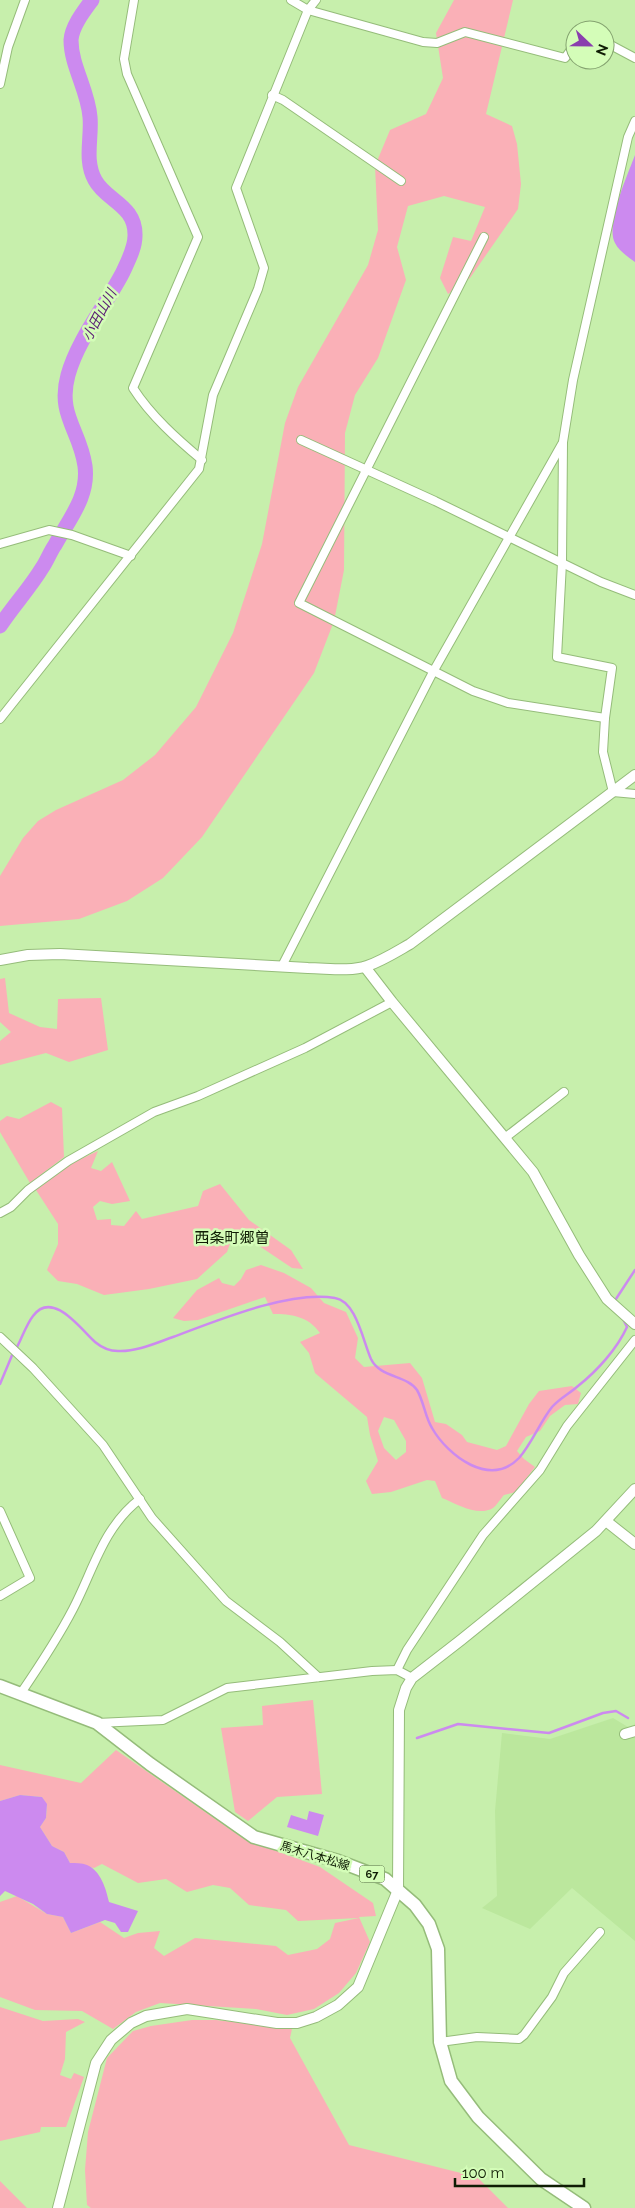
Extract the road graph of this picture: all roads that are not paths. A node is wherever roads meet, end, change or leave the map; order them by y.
1 (26, 0) edge
2 (134, 0) edge
3 (291, 0) edge
4 (316, 0) edge
5 (308, 10) junction
6 (615, 47) edge
7 (565, 58) edge
8 (635, 58) edge
9 (2, 66) edge
10 (0, 84) edge
11 (272, 95) junction
12 (635, 121) edge
13 (401, 181) dead end
14 (484, 237) dead end
15 (301, 440) dead end
16 (563, 442) junction
17 (202, 460) junction
18 (367, 469) junction
19 (508, 537) junction
20 (0, 544) edge
21 (131, 556) junction
22 (562, 563) junction
23 (635, 595) edge
24 (433, 672) junction
25 (605, 718) junction
26 (0, 719) edge
27 (635, 775) edge
28 (612, 792) junction
29 (635, 794) edge
30 (0, 960) edge
31 (282, 966) junction
32 (365, 967) junction
33 (392, 1002) junction
34 (564, 1092) dead end
35 (506, 1137) junction
36 (0, 1213) edge
37 (635, 1324) edge
38 (0, 1337) edge
39 (635, 1340) edge
40 (635, 1490) edge
41 (140, 1500) junction
42 (0, 1511) edge
43 (606, 1520) junction
44 (635, 1544) edge
45 (0, 1596) edge
46 (397, 1670) junction
47 (318, 1677) junction
48 (412, 1678) junction
49 (0, 1686) edge
50 (21, 1693) junction
51 (97, 1723) junction
52 (398, 1890) junction
53 (600, 1932) dead end
54 (440, 2042) junction
55 (58, 2208) edge
56 (584, 2208) edge

1 - 9 street
2 - 17 street
3 - 5 street
4 - 5 street
5 - 7 street
5 - 11 street
6 - 8 street
9 - 10 street
11 - 13 street
11 - 17 street
12 - 16 street
14 - 18 street
15 - 18 street
16 - 19 street
16 - 22 street
17 - 21 street
18 - 19 street
18 - 24 street
19 - 22 street
19 - 24 street
20 - 21 street
21 - 26 street
22 - 23 street
22 - 25 street
24 - 25 street
24 - 31 street
25 - 28 street
27 - 28 street
28 - 29 street
28 - 32 street
30 - 31 street
31 - 32 street
32 - 33 street
33 - 35 street
33 - 36 street
34 - 35 street
35 - 37 street
38 - 41 street
39 - 46 street
40 - 43 street
41 - 47 street
41 - 50 street
42 - 45 street
43 - 44 street
43 - 48 street
46 - 47 street
46 - 48 street
47 - 51 street
48 - 52 street
49 - 50 main road, 馬木八本松線 / 67
50 - 51 main road, 馬木八本松線 / 67
51 - 52 main road, 馬木八本松線 / 67
52 - 54 main road, 馬木八本松線 / 67
52 - 55 street
53 - 54 street
54 - 56 main road, 馬木八本松線 / 67

